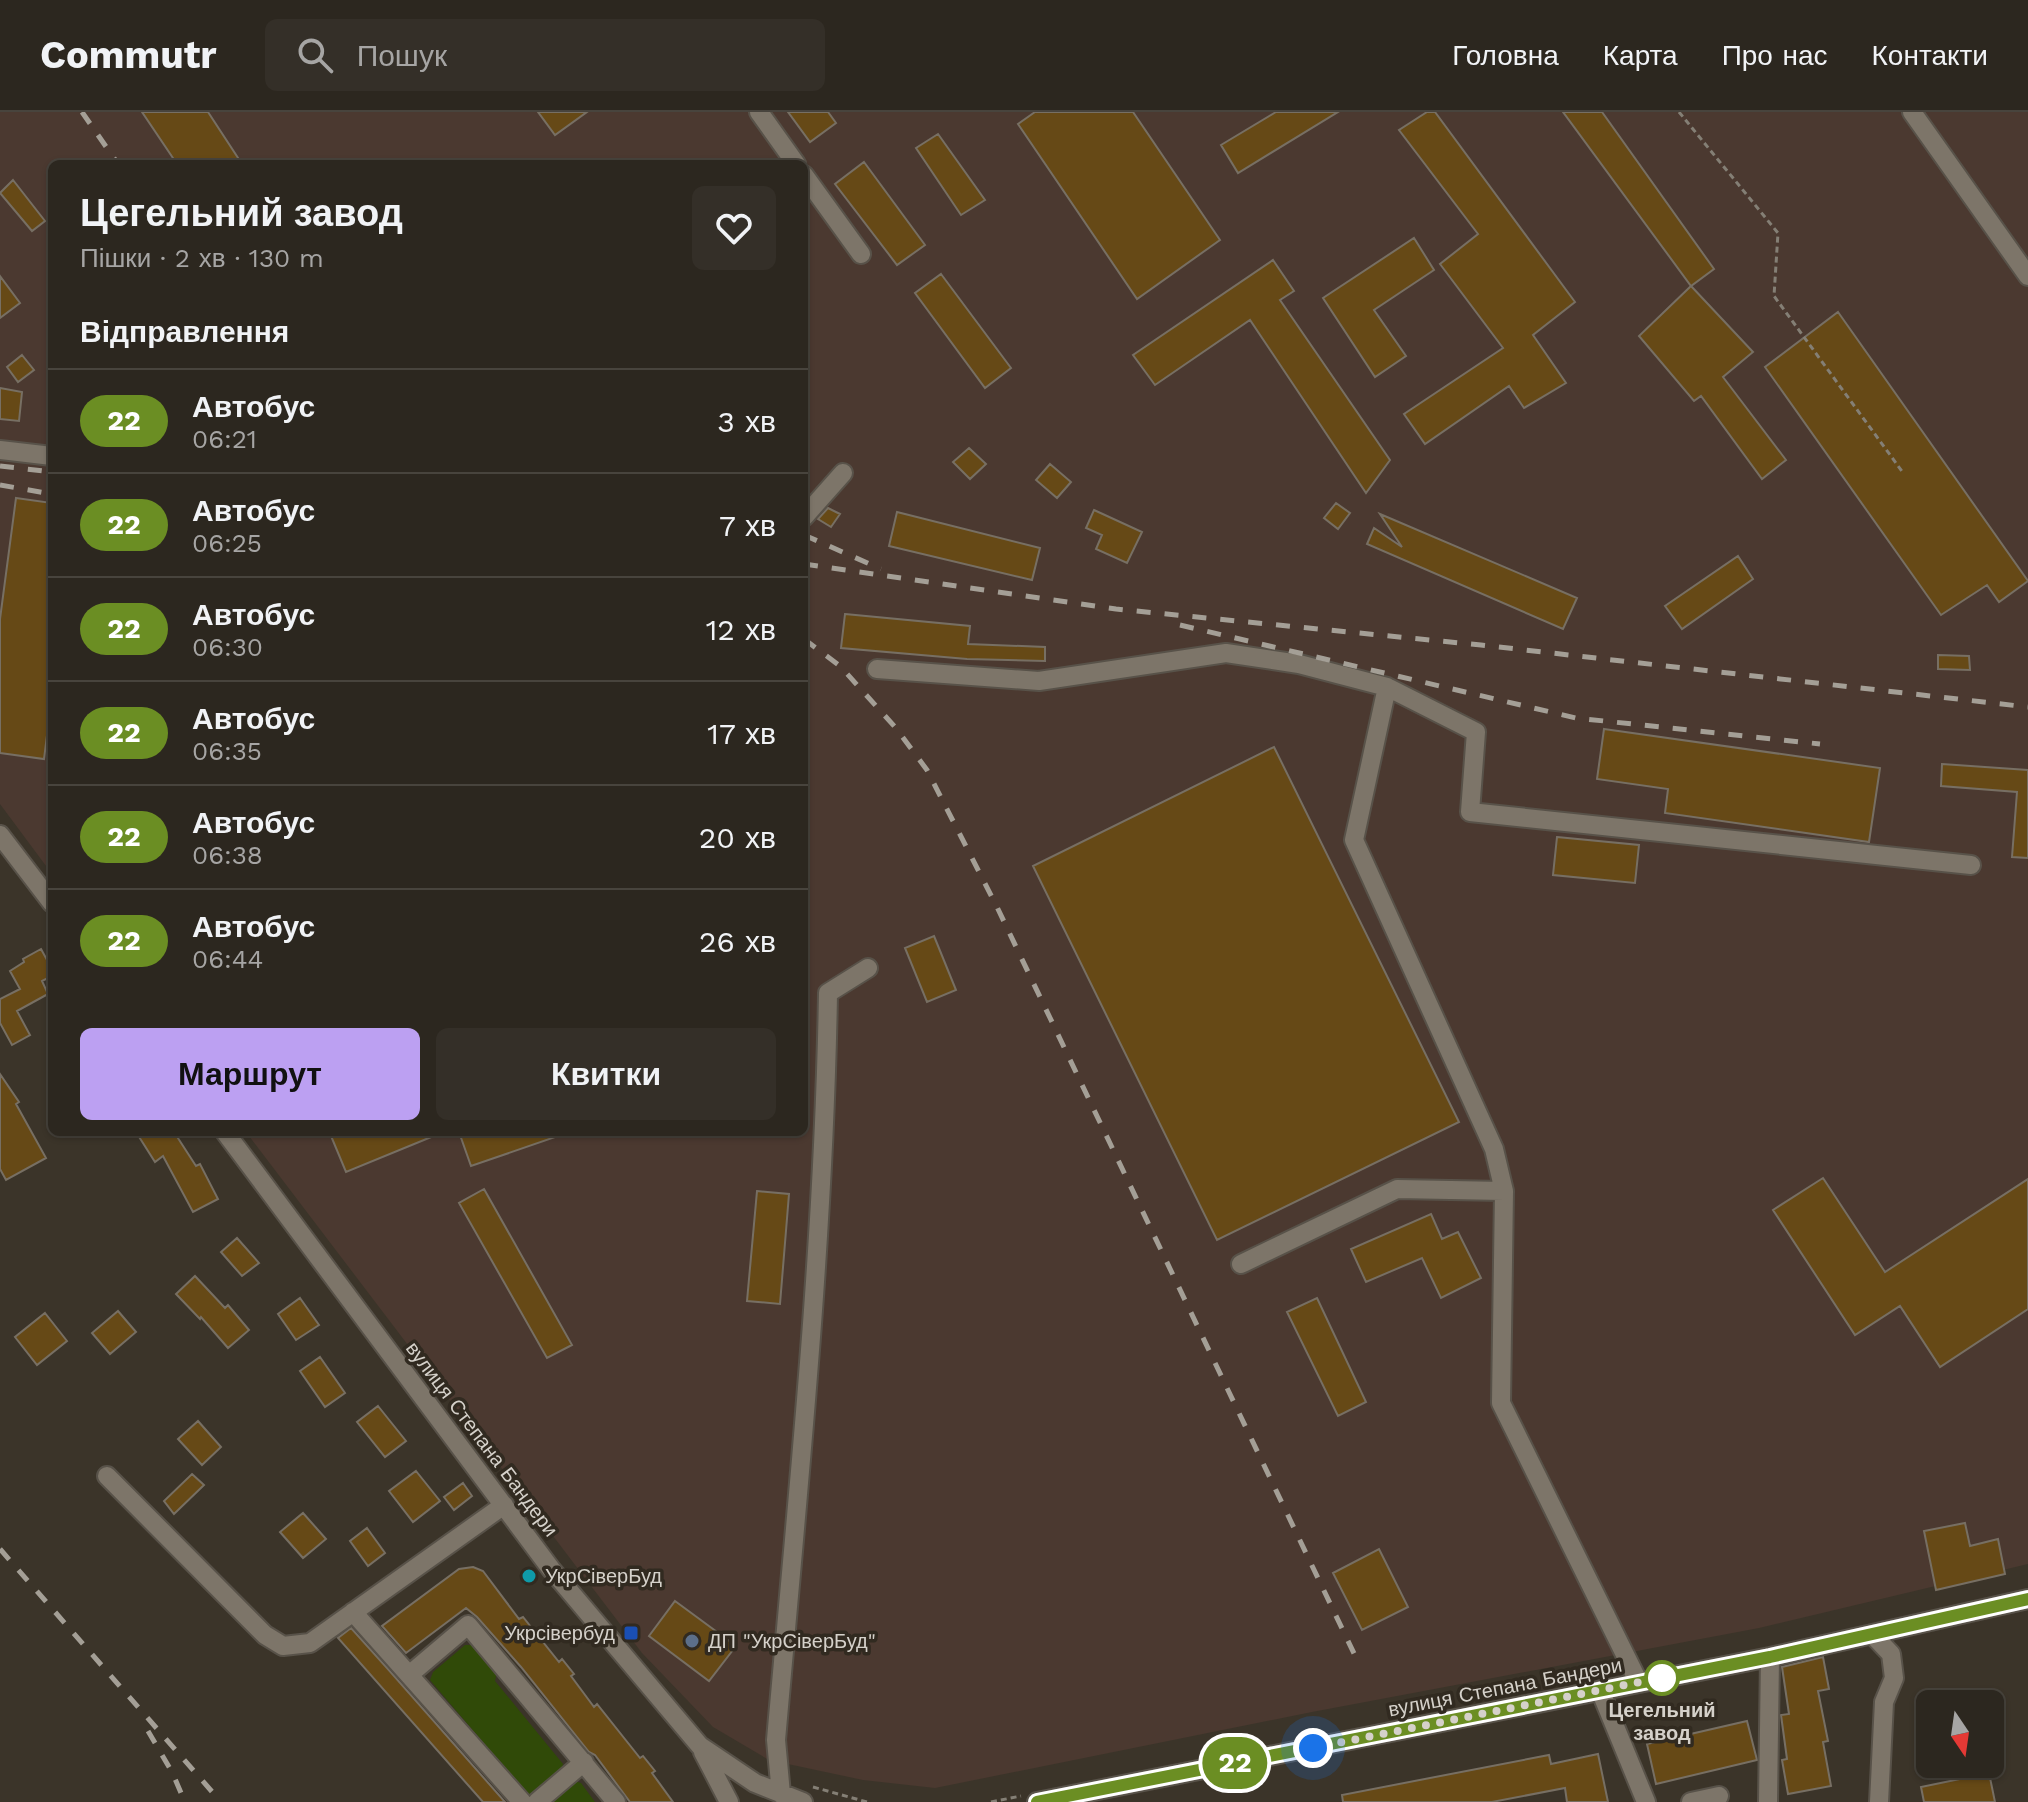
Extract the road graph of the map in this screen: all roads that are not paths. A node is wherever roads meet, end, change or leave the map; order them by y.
1 (759, 112) edge
2 (1912, 112) edge
3 (793, 160) edge
4 (808, 181) edge
5 (861, 254) dead end
6 (2028, 276) edge
7 (0, 450) edge
8 (48, 456) edge
9 (843, 473) dead end
10 (808, 512) edge
11 (877, 669) dead end
12 (1387, 687) junction
13 (0, 835) edge
14 (1971, 865) dead end
15 (45, 879) edge
16 (868, 968) dead end
17 (228, 1136) edge
18 (1504, 1191) junction
19 (1241, 1264) dead end
20 (107, 1476) dead end
21 (504, 1505) junction
22 (2028, 1599) edge
23 (353, 1612) junction
24 (1872, 1634) junction
25 (1770, 1657) junction
26 (409, 1675) junction
27 (1639, 1683) junction
28 (1600, 1690) junction
29 (700, 1746) junction
30 (584, 1762) junction
31 (781, 1794) junction
32 (806, 1794) edge
33 (1719, 1796) dead end
34 (522, 1802) edge
35 (537, 1802) edge
36 (616, 1802) edge
37 (729, 1802) edge
38 (1037, 1802) edge
39 (1646, 1802) edge
40 (1691, 1802) edge
41 (1768, 1802) edge
42 (1879, 1802) edge

1 - 3 street
2 - 6 street
4 - 5 street
7 - 8 street
9 - 10 street
11 - 12 street
12 - 14 street
12 - 18 street
13 - 15 street
16 - 31 street
17 - 21 street, вулиця Степана Бандери
18 - 19 street
18 - 27 street
20 - 23 street
21 - 23 street
21 - 29 street, вулиця Степана Бандери
22 - 24 street, вулиця Степана Бандери
23 - 26 street
24 - 25 street, вулиця Степана Бандери
24 - 42 street
25 - 27 street, вулиця Степана Бандери
25 - 41 street
26 - 30 street
26 - 34 street
27 - 28 street, вулиця Степана Бандери
28 - 38 street, вулиця Степана Бандери
28 - 39 street
29 - 31 street, вулиця Степана Бандери
29 - 37 street
30 - 35 street
30 - 36 street
31 - 32 street, вулиця Степана Бандери
33 - 40 street

